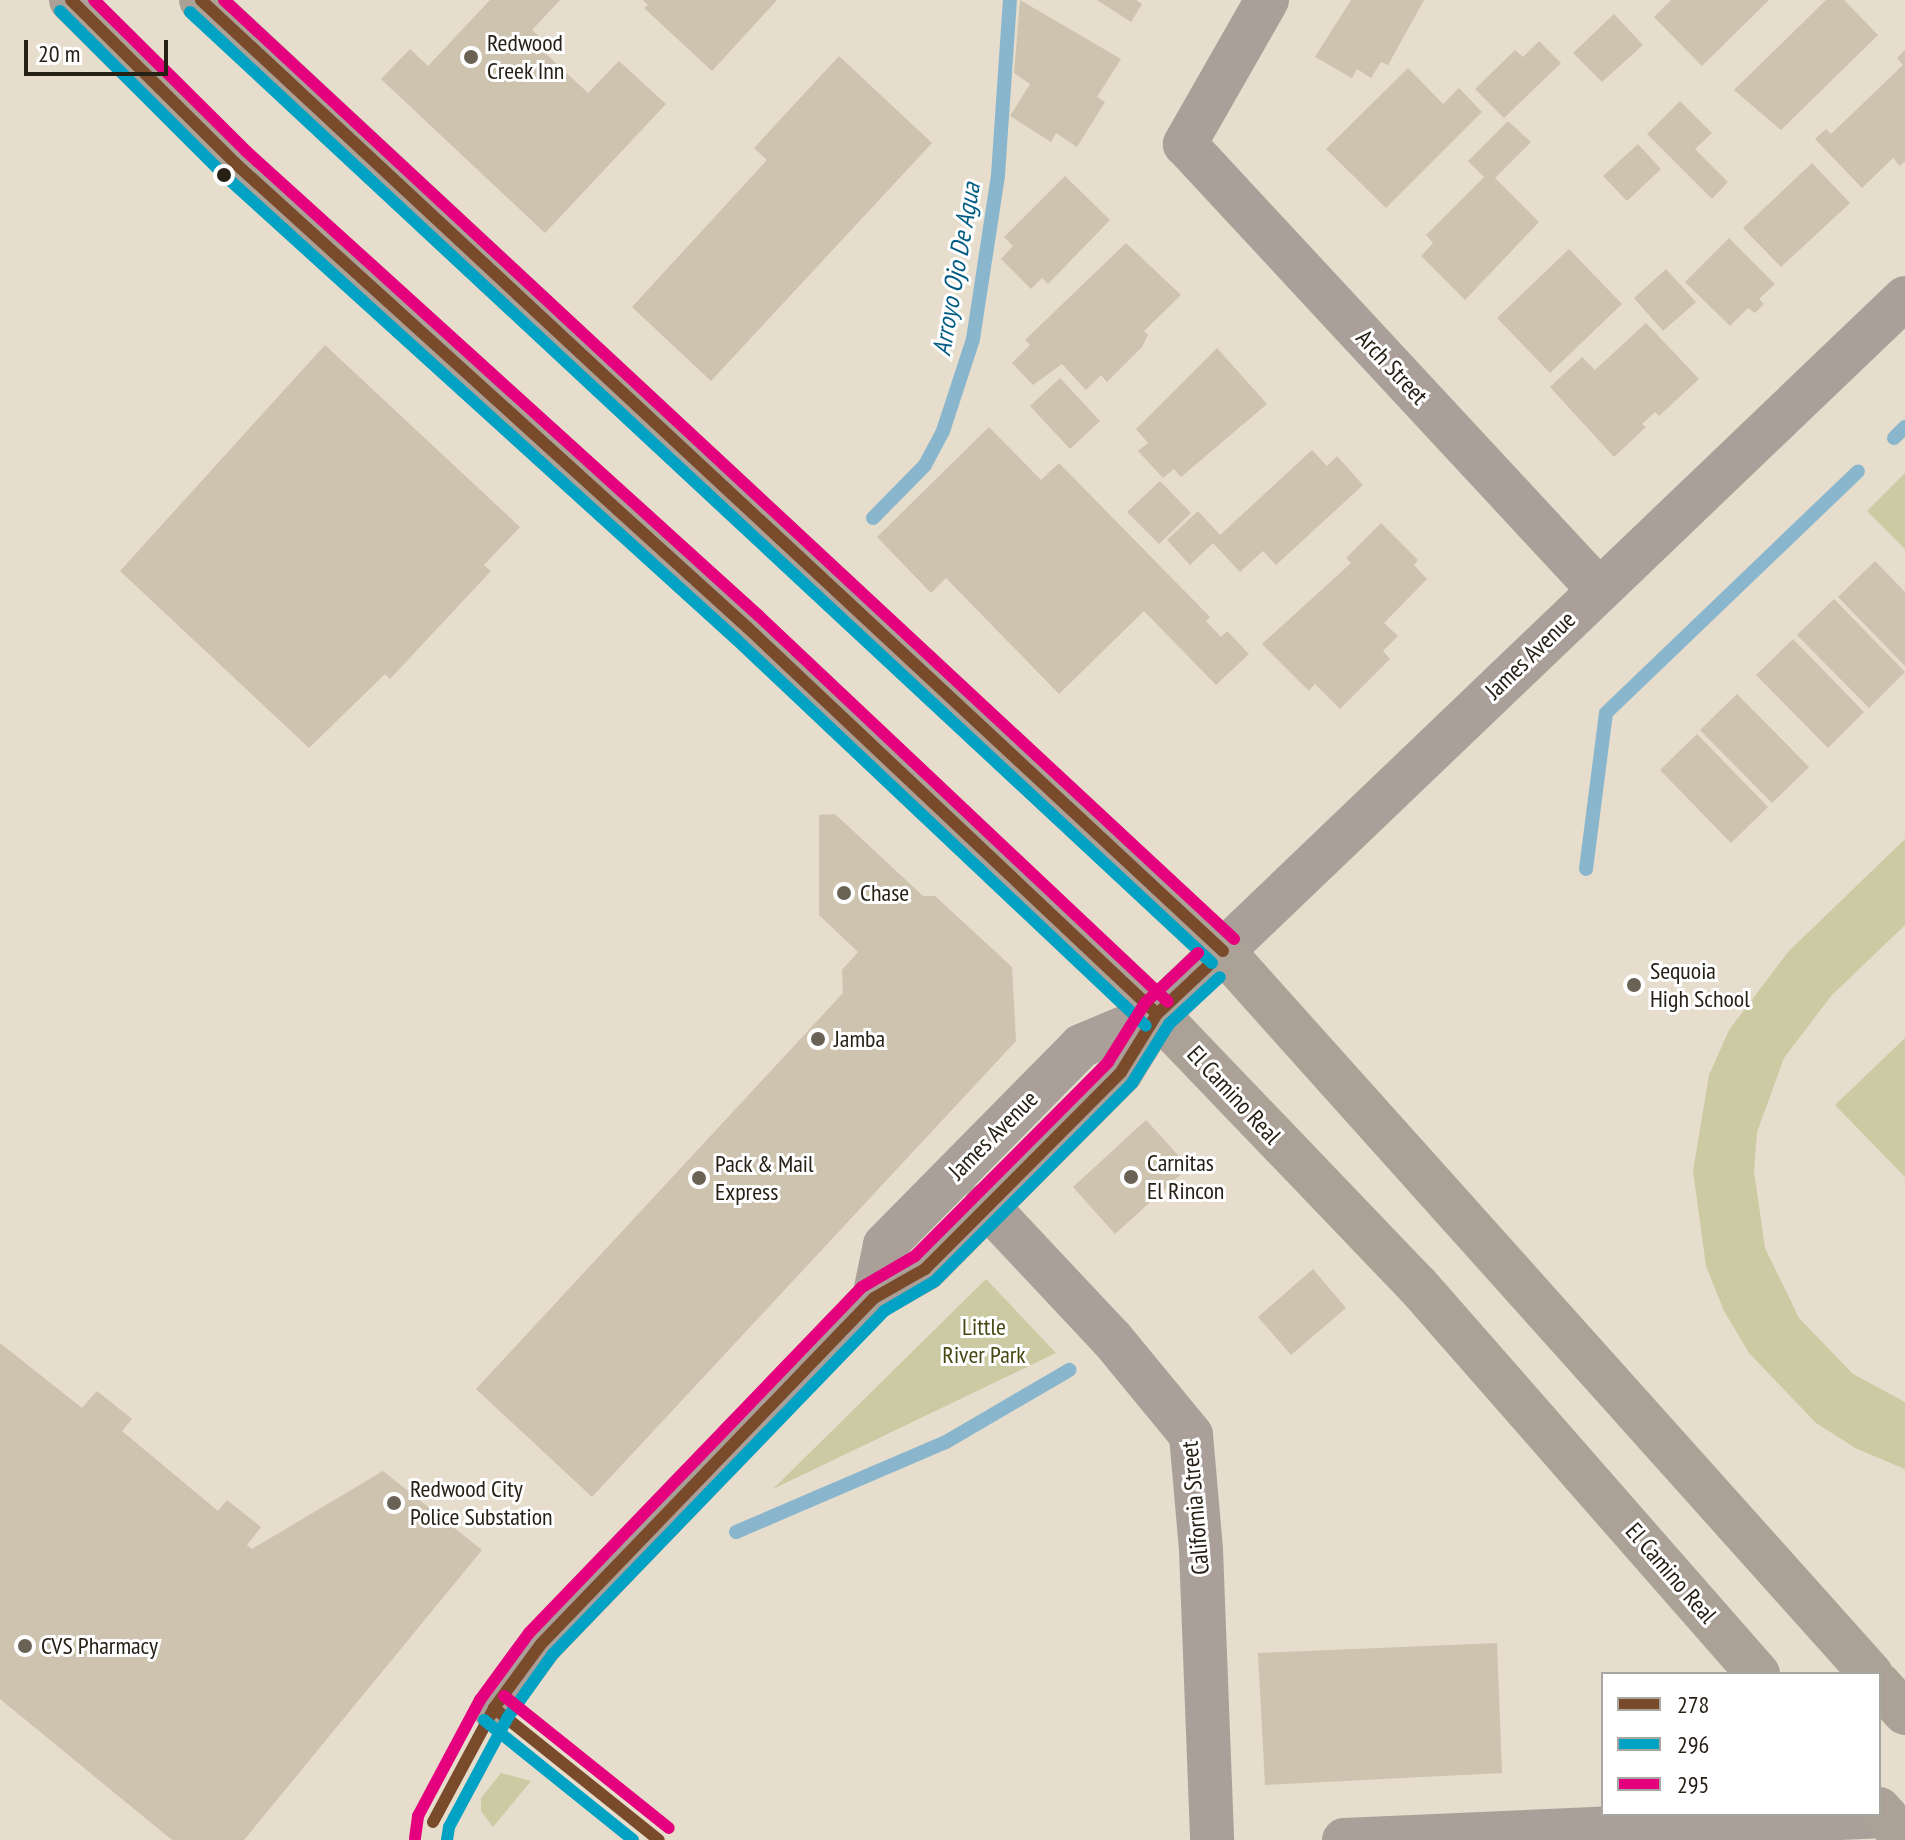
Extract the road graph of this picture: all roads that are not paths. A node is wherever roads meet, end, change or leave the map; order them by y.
1 (71, 0) edge
2 (1267, 0) edge
3 (216, 5) edge
4 (1905, 298) edge
5 (1599, 590) junction
6 (1223, 951) junction
7 (1157, 1014) junction
8 (986, 1205) junction
9 (874, 1298) junction
10 (1756, 1672) edge
11 (1869, 1672) edge
12 (1881, 1686) edge
13 (494, 1708) dead end
14 (1905, 1713) edge
15 (1890, 1821) edge
16 (1212, 1840) edge
17 (1344, 1840) edge

1 - 7 main road, El Camino Real
2 - 5 street, Arch Street
3 - 6 main road
4 - 5 street, James Avenue
5 - 6 street, James Avenue
6 - 7 street, James Avenue
6 - 11 main road
7 - 8 street, James Avenue
7 - 9 street, James Avenue
7 - 10 main road, El Camino Real
8 - 9 street, James Avenue
8 - 16 street, California Street
9 - 13 street, James Avenue
12 - 14 main road
15 - 17 street

